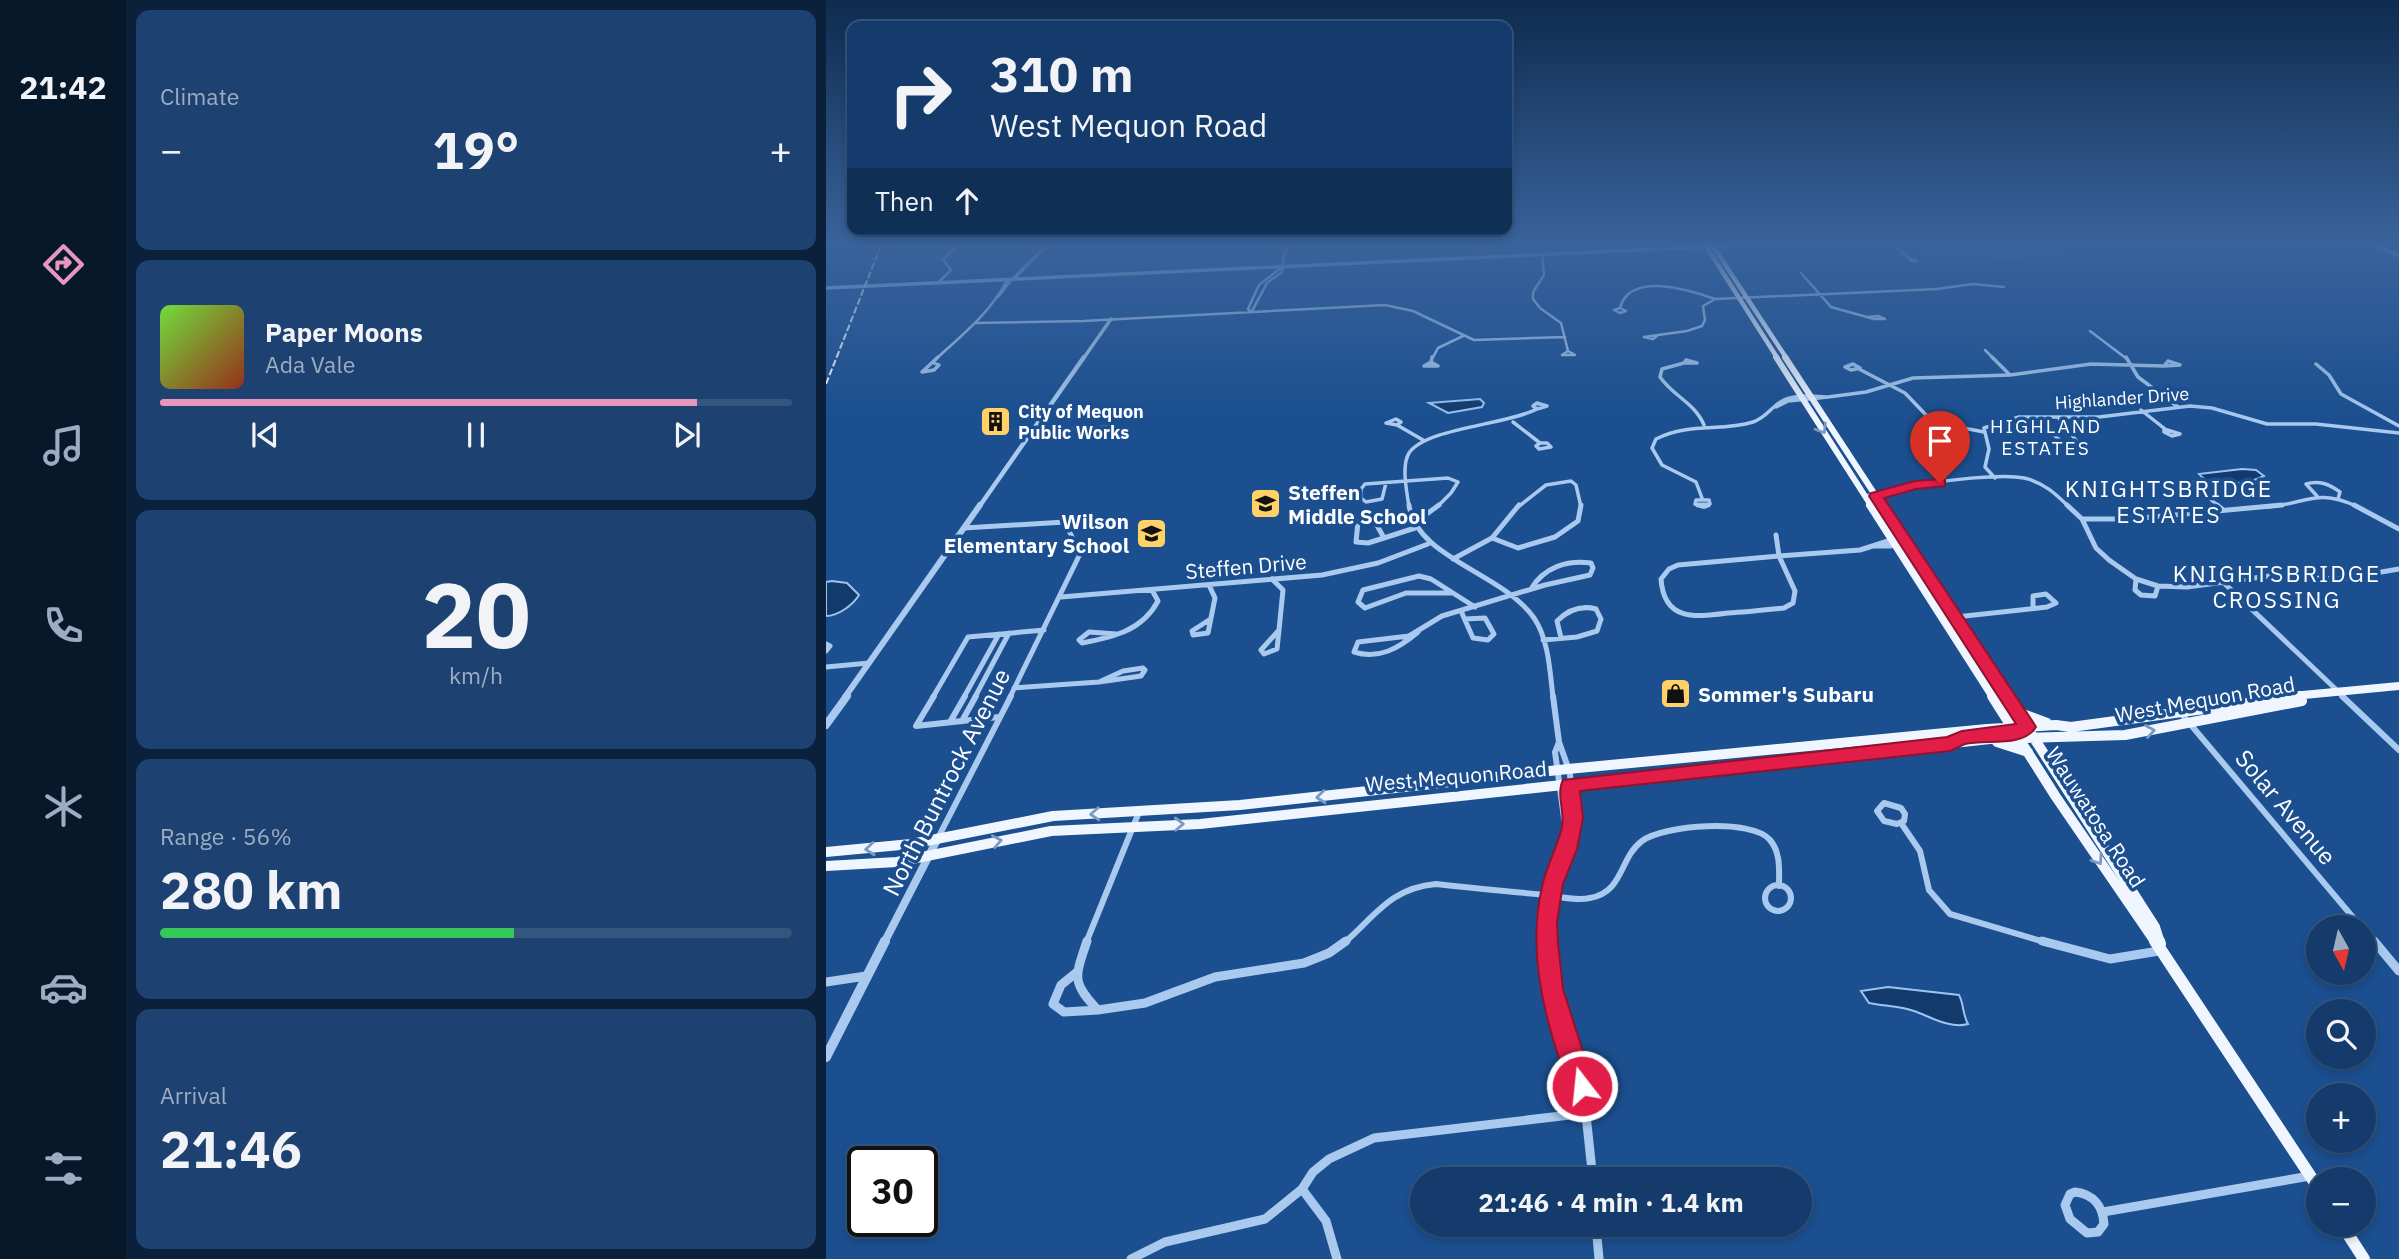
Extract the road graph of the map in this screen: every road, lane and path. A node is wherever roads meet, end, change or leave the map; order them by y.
1 (994, 302) edge
2 (1257, 302) edge
3 (1535, 302) edge
4 (1623, 302) edge
5 (1710, 302) edge
6 (1745, 302) edge
7 (1822, 302) edge
8 (1620, 308) dead end
9 (1251, 312) junction
10 (1868, 317) dead end
11 (1111, 319) junction
12 (975, 323) junction
13 (2090, 331) dead end
14 (1657, 336) dead end
15 (1463, 337) junction
16 (1564, 337) junction
17 (1985, 350) dead end
18 (1568, 351) dead end
19 (1431, 362) dead end
20 (934, 363) dead end
21 (1684, 363) dead end
22 (2316, 364) dead end
23 (2132, 367) junction
24 (2163, 368) dead end
25 (1859, 369) dead end
26 (2010, 375) junction
27 (1889, 384) junction
28 (1808, 398) junction
29 (2178, 407) junction
30 (1536, 409) dead end
31 (2141, 410) junction
32 (2058, 417) junction
33 (2035, 418) junction
34 (1513, 422) junction
35 (1397, 425) dead end
36 (1704, 425) junction
37 (2399, 426) edge
38 (1110, 427) dead end
39 (2165, 429) dead end
40 (1032, 432) junction
41 (1984, 432) junction
42 (2399, 433) edge
43 (1423, 440) junction
44 (1540, 443) dead end
45 (1995, 478) junction
46 (1406, 481) junction
47 (1385, 483) junction
48 (2203, 492) dead end
49 (1864, 496) junction
50 (1876, 496) junction
51 (2317, 496) junction
52 (1702, 498) dead end
53 (2338, 499) junction
54 (2223, 510) junction
55 (2082, 519) junction
56 (2384, 521) joint
57 (1414, 526) junction
58 (964, 528) junction
59 (2399, 529) edge
60 (1776, 535) dead end
61 (1384, 538) junction
62 (1492, 538) junction
63 (1906, 542) junction
64 (1894, 543) junction
65 (1428, 544) junction
66 (1779, 555) junction
67 (1453, 559) junction
68 (2399, 569) edge
69 (1272, 579) junction
70 (2136, 579) junction
71 (2224, 583) junction
72 (1209, 584) junction
73 (2158, 586) junction
74 (1531, 589) junction
75 (1152, 590) junction
76 (1452, 593) junction
77 (1514, 595) junction
78 (1061, 597) junction
79 (1475, 607) junction
80 (2033, 608) junction
81 (1461, 611) junction
82 (1956, 617) junction
83 (1465, 619) junction
84 (1209, 620) dead end
85 (1044, 630) junction
86 (1279, 630) dead end
87 (1418, 632) junction
88 (1009, 633) junction
89 (999, 634) junction
90 (1116, 634) junction
91 (1561, 639) junction
92 (1543, 640) junction
93 (826, 644) edge
94 (826, 651) edge
95 (869, 663) junction
96 (826, 667) edge
97 (1975, 668) junction
98 (1098, 682) junction
99 (2399, 686) edge
100 (1014, 688) junction
101 (2339, 693) junction
102 (1999, 706) junction
103 (2016, 710) junction
104 (2180, 712) junction
105 (999, 717) junction
106 (962, 721) junction
107 (950, 722) junction
108 (2191, 724) junction
109 (826, 725) edge
110 (2056, 725) junction
111 (2071, 727) junction
112 (1989, 729) junction
113 (2023, 732) junction
114 (2077, 736) junction
115 (2061, 737) junction
116 (1973, 741) junction
117 (1950, 744) junction
118 (2399, 750) edge
119 (2028, 752) junction
120 (2048, 758) junction
121 (1562, 770) junction
122 (1458, 782) junction
123 (1564, 785) junction
124 (2070, 794) junction
125 (1458, 797) junction
126 (1292, 800) junction
127 (1139, 812) junction
128 (1290, 813) junction
129 (1901, 823) dead end
130 (1134, 826) junction
131 (939, 836) junction
132 (826, 852) edge
133 (930, 856) junction
134 (826, 866) edge
135 (1779, 886) dead end
136 (1551, 895) junction
137 (2351, 915) edge
138 (2376, 944) edge
139 (2162, 951) junction
140 (2399, 971) edge
141 (1077, 972) junction
142 (869, 975) junction
143 (826, 982) edge
144 (1098, 1010) junction
145 (826, 1057) edge
146 (1587, 1113) junction
147 (1591, 1167) edge
148 (2306, 1170) edge
149 (2306, 1177) edge
150 (1302, 1189) junction
151 (2103, 1212) junction
152 (1597, 1237) edge
153 (2350, 1237) edge
154 (1131, 1259) edge
155 (1337, 1259) edge
156 (1599, 1259) edge
157 (2364, 1259) edge

1 - 12 street
2 - 9 street
3 - 16 street
4 - 8 street
5 - 14 street
6 - 28 main road, Wauwatosa Road
7 - 10 street
9 - 11 street
9 - 15 street
11 - 12 street
11 - 40 street
12 - 20 street
13 - 23 street
15 - 16 street
15 - 19 street
16 - 18 street
17 - 26 street
21 - 36 street
22 - 37 street
23 - 24 street
23 - 26 street
23 - 29 street
25 - 27 street
26 - 27 street
27 - 28 street
27 - 41 street
28 - 36 street
28 -> 49 main road, Wauwatosa Road
28 - 50 main road, Wauwatosa Road
29 - 31 street, Highlander Drive
29 - 42 street, Highlander Drive
30 - 34 street
31 - 32 street, Highlander Drive
31 - 39 street
32 - 33 street, Highlander Drive
32 - 33 street
33 - 41 street, Highlander Drive
34 - 43 street
34 - 44 street
35 - 43 street
36 - 52 street
38 - 40 street
40 - 58 street
41 - 45 street
43 - 46 street
45 - 50 street
45 - 55 street
46 - 47 street
46 - 57 street
46 - 57 street
47 - 47 street
48 - 54 street
49 - 50 street
49 - 64 main road, Wauwatosa Road
50 - 63 main road, Wauwatosa Road
51 - 53 street
51 - 53 street
51 - 54 street
53 - 56 street
54 - 55 street
55 - 70 street
56 - 59 street
57 - 61 street
57 - 65 street
58 - 78 street, North Buntrock Avenue
58 - 95 street
60 - 66 street
61 - 61 street
62 - 62 street
62 - 67 street
63 - 64 street
63 - 82 main road, Wauwatosa Road
64 - 66 street
64 - 97 main road, Wauwatosa Road
65 - 67 street
65 - 69 street, Steffen Drive
66 - 66 street
67 - 77 street
68 - 71 street
69 - 72 street, Steffen Drive
69 - 86 street
70 - 73 street
70 - 73 street
71 - 73 street
71 - 101 street
72 - 75 street, Steffen Drive
72 - 84 street
74 - 74 street
74 - 77 street
75 - 78 street, Steffen Drive
75 - 90 street
76 - 76 street
76 - 79 street
77 - 79 street
77 - 92 street
78 - 85 street, North Buntrock Avenue
79 - 81 street
80 - 80 street
80 - 82 street
81 - 83 street
81 - 87 street
82 - 103 main road, Wauwatosa Road
83 - 83 street
85 - 88 street
85 - 100 street, North Buntrock Avenue
87 - 87 street
88 - 89 street
88 - 106 street
89 - 107 street
89 - 107 street
90 - 90 street
91 - 91 street
91 - 92 street
92 - 121 street
93 - 94 street
95 - 96 street
95 - 109 street
97 - 102 main road, Wauwatosa Road
97 - 113 main road
98 - 98 street
98 - 100 street
99 - 101 main road, West Mequon Road
100 - 105 street, North Buntrock Avenue
101 - 104 main road, West Mequon Road
101 - 108 main road, West Mequon Road
101 - 118 street
102 - 112 main road
102 - 113 main road, Wauwatosa Road
103 - 110 main road
103 - 113 main road, Wauwatosa Road
104 - 108 street, Solar Avenue
104 - 111 main road, West Mequon Road
105 - 106 street
105 - 131 street, North Buntrock Avenue
106 - 107 street
114 -> 108 main road, West Mequon Road
108 - 137 street, Solar Avenue
110 - 111 main road, West Mequon Road
110 - 113 main road, West Mequon Road
111 - 113 main road
111 - 114 main road
112 - 113 main road, West Mequon Road
112 - 121 main road, West Mequon Road
113 - 115 main road, West Mequon Road
113 - 116 main road, West Mequon Road
113 - 117 main road
113 - 119 main road, Wauwatosa Road
113 - 120 main road, Wauwatosa Road
113 - 124 main road
114 - 115 main road, West Mequon Road
115 - 120 main road
116 - 117 main road, West Mequon Road
116 - 119 main road
117 - 123 main road, West Mequon Road
119 -> 139 main road, Wauwatosa Road
120 - 124 main road, Wauwatosa Road
121 - 122 main road, West Mequon Road
121 - 123 street
121 - 123 street
122 - 125 main road
122 -> 126 main road, West Mequon Road
123 - 125 main road, West Mequon Road
123 - 136 street
124 - 139 main road, Wauwatosa Road
125 - 128 main road, West Mequon Road
126 - 127 main road, West Mequon Road
126 - 128 main road
127 - 130 street
127 -> 131 main road, West Mequon Road
130 -> 128 main road, West Mequon Road
129 - 139 street
133 -> 130 main road, West Mequon Road
130 - 141 street
131 -> 132 main road, West Mequon Road
131 - 133 street, North Buntrock Avenue
133 - 134 main road, West Mequon Road
133 - 142 street, North Buntrock Avenue
135 - 136 street
136 - 144 street
136 - 146 street
138 - 140 street, Solar Avenue
139 - 148 main road, Wauwatosa Road
141 - 144 street
141 - 144 street
142 - 143 street
142 - 145 street, North Buntrock Avenue
146 - 147 street
146 - 150 street
149 - 151 street
150 - 154 street
150 - 155 street
151 - 151 street
152 - 156 street
153 - 157 main road

